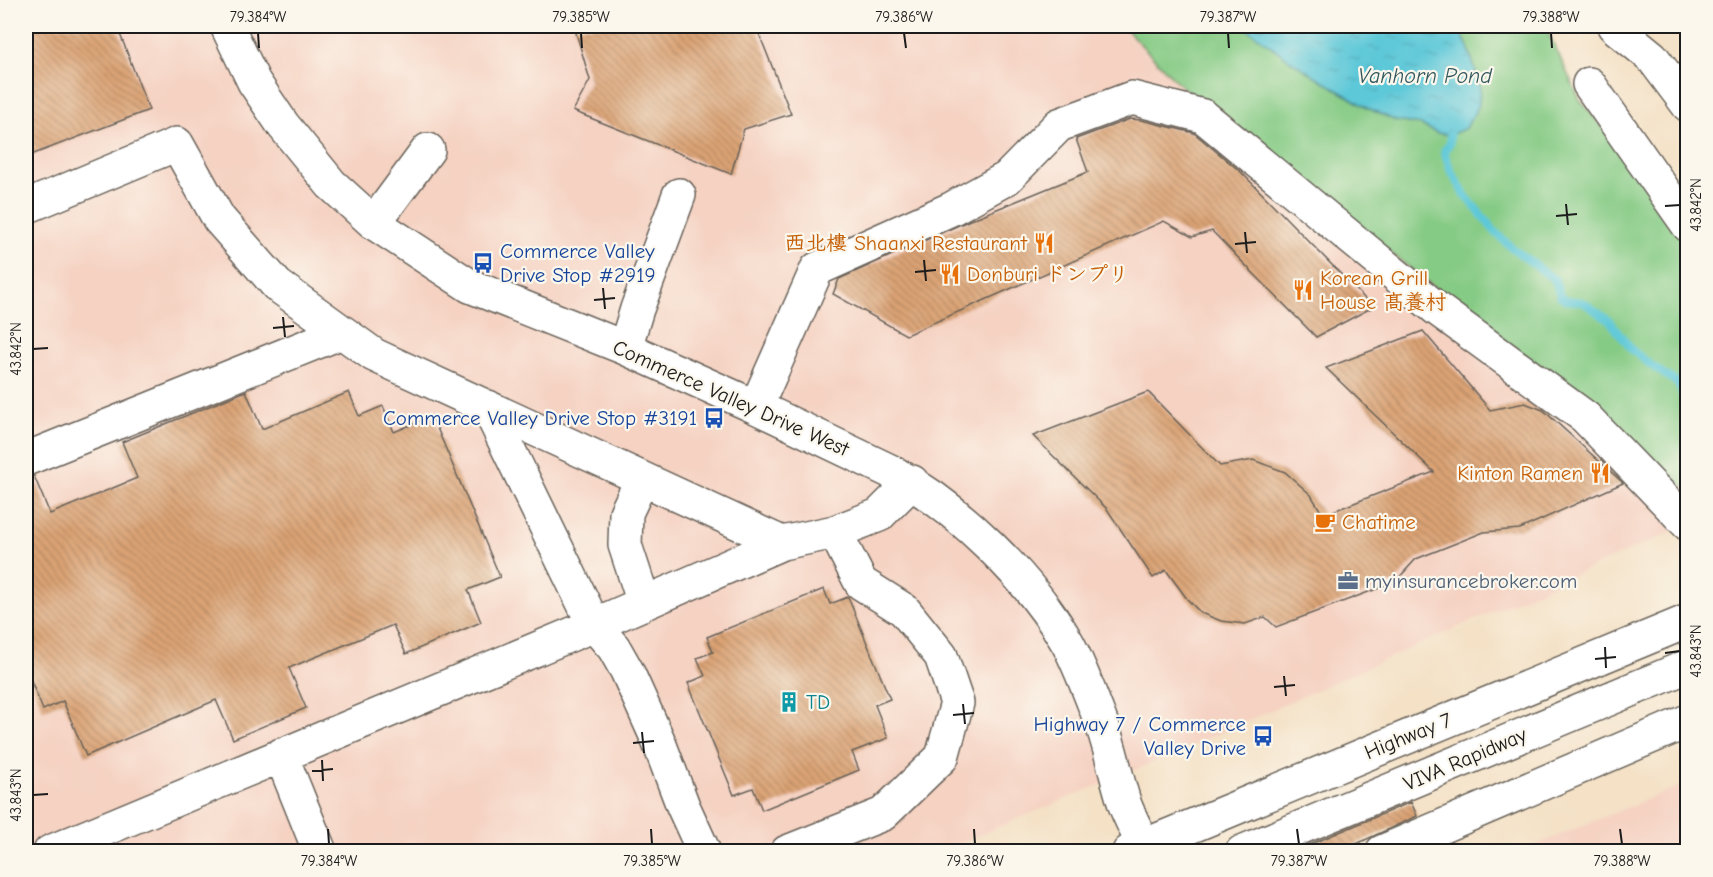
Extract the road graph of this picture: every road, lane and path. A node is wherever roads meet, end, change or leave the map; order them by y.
1 (227, 26) edge
2 (1614, 26) edge
3 (1589, 84) dead end
4 (1688, 105) edge
5 (428, 150) dead end
6 (679, 195) dead end
7 (26, 207) edge
8 (374, 224) junction
9 (1688, 225) edge
10 (342, 332) junction
11 (625, 348) junction
12 (488, 407) junction
13 (756, 407) junction
14 (26, 459) edge
15 (642, 479) junction
16 (912, 482) junction
17 (1688, 524) edge
18 (835, 531) junction
19 (782, 543) junction
20 (644, 603) junction
21 (1688, 621) edge
22 (594, 625) junction
23 (1688, 666) edge
24 (1688, 722) edge
25 (281, 755) junction
26 (109, 840) edge
27 (1139, 850) edge
28 (50, 852) edge
29 (320, 852) edge
30 (704, 852) edge
31 (787, 852) edge
32 (1242, 852) edge
33 (1382, 852) edge

1 - 8 street, Commerce Valley Drive West
2 - 4 street
3 - 9 street
5 - 8 street
6 - 11 street
7 - 10 street
8 - 11 street, Commerce Valley Drive West
10 - 12 street
10 - 14 street
11 - 13 street, Commerce Valley Drive West
12 - 15 street
12 - 22 street
13 - 16 street, Commerce Valley Drive West
13 - 17 street
15 - 19 street
15 - 20 street
16 - 18 street
16 - 27 street, Commerce Valley Drive West
18 - 19 street
18 - 31 street
19 - 20 street
20 - 22 street
21 - 27 street, Highway 7
22 - 25 street
22 - 30 street
23 - 32 street, VIVA Rapidway
24 - 33 street
25 - 26 street
25 - 29 street
26 - 28 street

